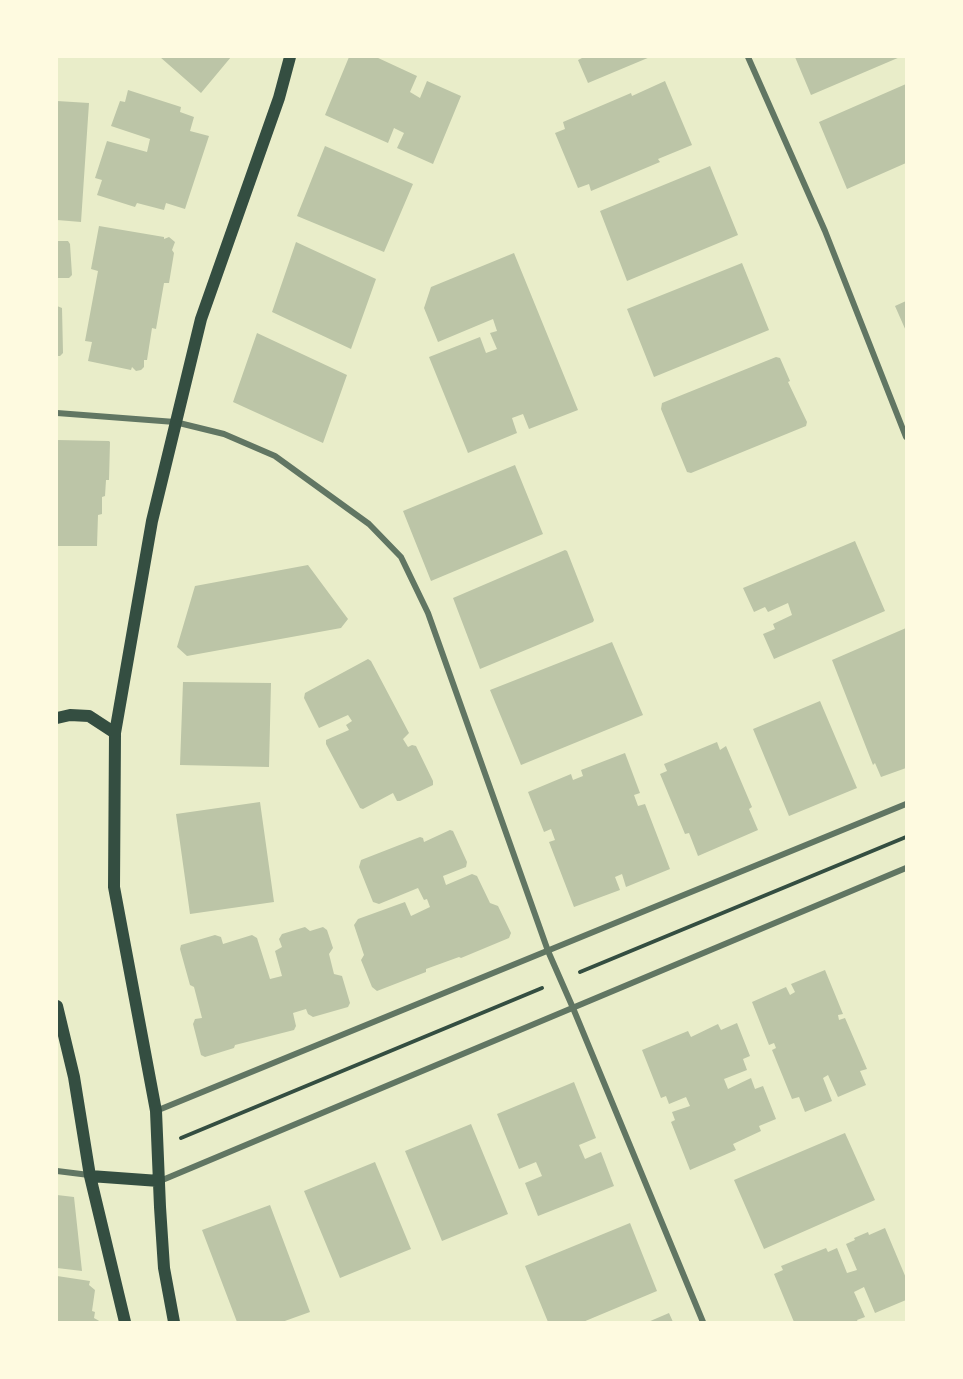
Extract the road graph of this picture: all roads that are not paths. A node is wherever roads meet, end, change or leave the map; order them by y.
1 (290, 57) edge
2 (748, 57) edge
3 (57, 413) edge
4 (175, 422) junction
5 (906, 437) edge
6 (57, 718) edge
7 (115, 733) junction
8 (906, 804) edge
9 (906, 868) edge
10 (548, 951) junction
11 (57, 1006) edge
12 (573, 1008) junction
13 (156, 1111) junction
14 (57, 1171) edge
15 (90, 1176) junction
16 (159, 1181) junction
17 (125, 1322) edge
18 (174, 1322) edge
19 (703, 1322) edge

1 - 4 main road
2 - 5 street
3 - 4 street
4 - 7 main road
4 - 10 street
6 - 7 main road
7 - 13 main road
8 - 10 street
9 - 12 street
10 - 12 street
10 - 13 street
11 - 15 main road
12 - 16 street
12 - 19 street
13 - 16 main road
14 - 15 street
15 - 16 main road
15 - 17 main road
16 - 18 main road

